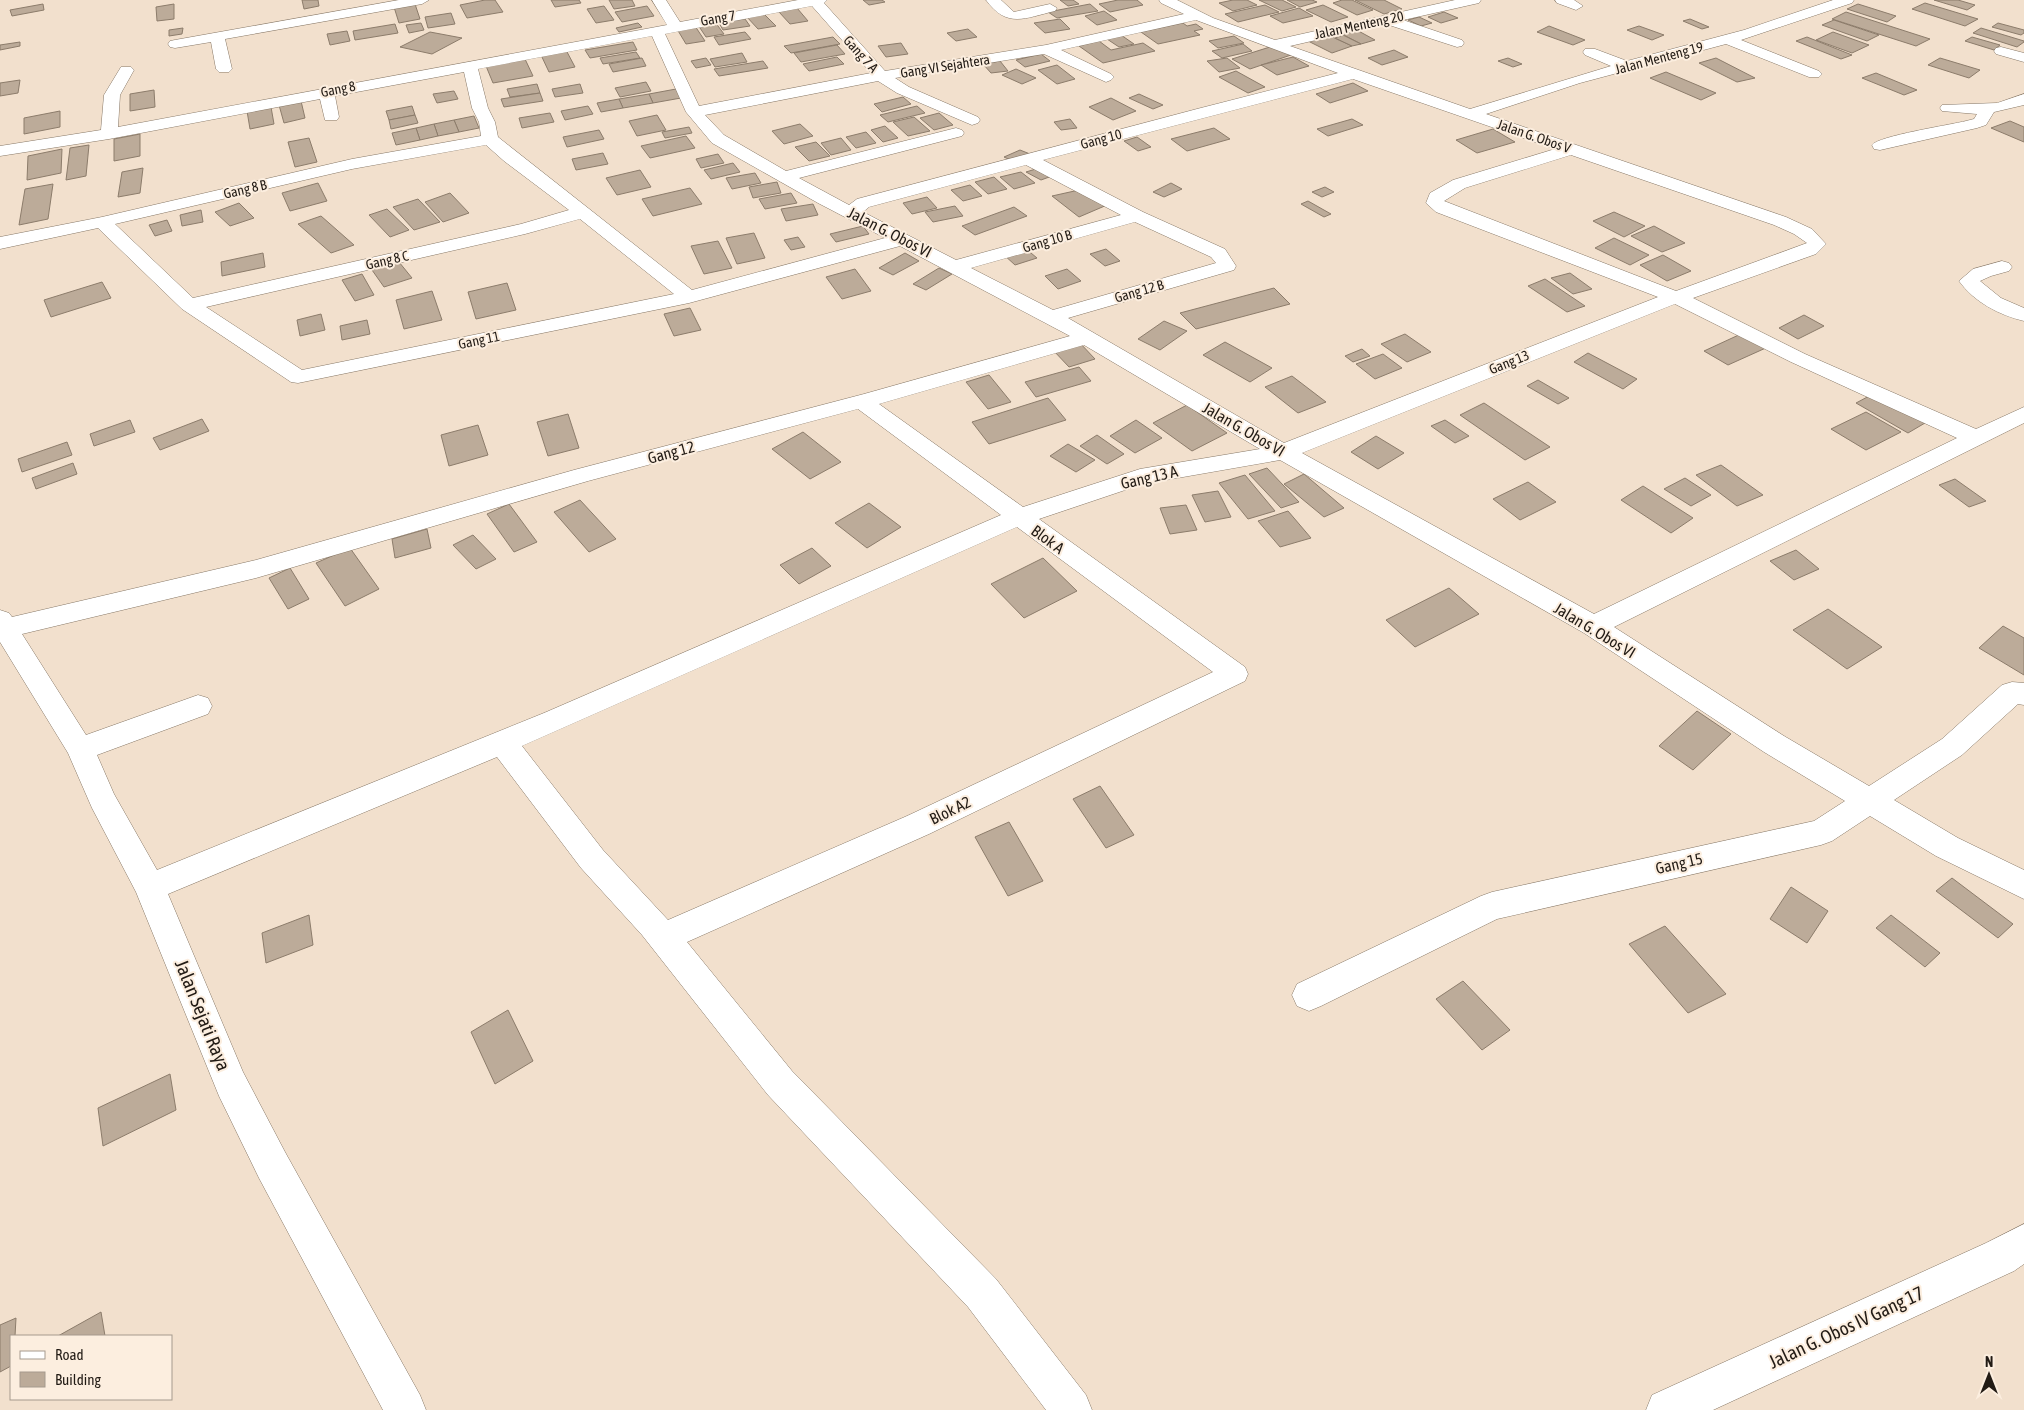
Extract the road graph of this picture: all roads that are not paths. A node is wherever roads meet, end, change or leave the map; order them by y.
1 (422, 0) edge
2 (659, 0) edge
3 (993, 0) edge
4 (1562, 0) edge
5 (818, 1) edge
6 (1463, 1) edge
7 (1842, 1) edge
8 (1169, 2) edge
9 (1576, 6) dead end
10 (1050, 8) dead end
11 (1194, 8) edge
12 (1387, 20) junction
13 (665, 28) junction
14 (217, 37) junction
15 (1727, 39) junction
16 (175, 44) dead end
17 (1457, 44) dead end
18 (1274, 45) junction
19 (1046, 49) junction
20 (2001, 50) dead end
21 (1590, 52) dead end
22 (2024, 58) edge
23 (470, 65) junction
24 (1626, 66) junction
25 (224, 68) dead end
26 (126, 70) dead end
27 (1354, 74) junction
28 (1814, 74) dead end
29 (881, 76) junction
30 (1106, 77) dead end
31 (326, 92) junction
32 (2024, 99) edge
33 (1948, 108) dead end
34 (1989, 108) junction
35 (694, 112) junction
36 (1470, 114) junction
37 (331, 117) dead end
38 (972, 120) dead end
39 (956, 133) dead end
40 (109, 134) junction
41 (490, 139) junction
42 (1880, 145) dead end
43 (1572, 149) junction
44 (0, 151) edge
45 (1028, 159) junction
46 (785, 176) junction
47 (583, 212) junction
48 (852, 212) junction
49 (1137, 216) junction
50 (102, 222) junction
51 (903, 238) junction
52 (0, 243) edge
53 (956, 266) junction
54 (2002, 267) dead end
55 (1736, 277) joint
56 (689, 297) junction
57 (1675, 297) junction
58 (189, 305) junction
59 (2024, 315) edge
60 (1052, 317) junction
61 (1086, 338) junction
62 (862, 402) junction
63 (2024, 414) edge
64 (1977, 438) junction
65 (1283, 452) junction
66 (1019, 518) junction
67 (1, 626) edge
68 (1593, 626) junction
69 (1234, 674) joint
70 (2024, 694) edge
71 (198, 706) dead end
72 (503, 743) junction
73 (80, 749) junction
74 (1869, 800) junction
75 (2024, 885) edge
76 (150, 887) junction
77 (663, 938) junction
78 (1309, 995) dead end
79 (2024, 1243) edge
80 (405, 1410) edge
81 (1070, 1410) edge
82 (1667, 1410) edge

1 - 14 street
2 - 13 street, Jalan G. Obos VI
3 - 10 street
4 - 9 street
5 - 13 street, Gang 7
5 - 29 street, Gang 7 A
6 - 12 street, Jalan Menteng 20
7 - 15 street, Jalan Menteng 19
8 - 11 street, Jalan G. Obos V
11 - 18 street, Jalan G. Obos V
11 - 19 street, Gang VI Sejahtera
12 - 17 street
12 - 18 street, Jalan Menteng 20
13 - 23 street, Gang 8
13 - 35 street, Jalan G. Obos VI
14 - 16 street
14 - 25 street
15 - 24 street, Jalan Menteng 19
15 - 28 street
18 - 27 street, Jalan G. Obos V
19 - 29 street, Gang VI Sejahtera
19 - 30 street
20 - 22 street
21 - 24 street
23 - 31 street, Gang 8
23 - 41 street
24 - 36 street, Jalan Menteng 19
26 - 40 street
27 - 36 street, Jalan G. Obos V
27 - 45 street, Gang 10
29 - 35 street, Gang VI Sejahtera
29 - 38 street, Gang 7 A
31 - 37 street
31 - 40 street, Gang 8
32 - 34 street
33 - 34 street
34 - 42 street
35 - 46 street, Jalan G. Obos VI
36 - 43 street, Jalan G. Obos V
39 - 46 street
40 - 44 street, Gang 8
41 - 47 street
41 - 50 street, Gang 8 B
43 - 55 street, Jalan G. Obos V
43 - 57 street
45 - 48 street, Gang 10
45 - 49 street
46 - 48 street, Jalan G. Obos VI
47 - 56 street
47 - 58 street, Gang 8 C
48 - 51 street, Jalan G. Obos VI
49 - 53 street, Gang 10 B
49 - 60 street, Gang 12 B
50 - 52 street, Gang 8 B
50 - 58 street, Gang 11
51 - 53 street, Jalan G. Obos VI
51 - 56 street, Gang 11
53 - 60 street, Jalan G. Obos VI
54 - 59 street
55 - 57 street, Gang 13
56 - 58 street, Gang 11
57 - 64 street
57 - 65 street, Gang 13
60 - 61 street, Jalan G. Obos VI
61 - 62 street, Gang 12
61 - 65 street, Jalan G. Obos VI
62 - 66 street, Blok A
62 - 67 street, Gang 12
63 - 64 street
64 - 68 street
65 - 66 street, Gang 13 A
65 - 68 street, Jalan G. Obos VI
66 - 69 street, Blok A
66 - 72 street, Gang 13 A
67 - 73 street, Jalan Sejati Raya
68 - 74 street, Jalan G. Obos VI
69 - 77 street, Blok A2
70 - 74 street, Gang 15
71 - 73 street
72 - 76 street, Gang 13 A
72 - 77 street
73 - 76 street, Jalan Sejati Raya
74 - 75 street, Jalan G. Obos VI
74 - 78 street, Gang 15
76 - 80 street, Jalan Sejati Raya
77 - 81 street
79 - 82 street, Jalan G. Obos IV Gang 17

